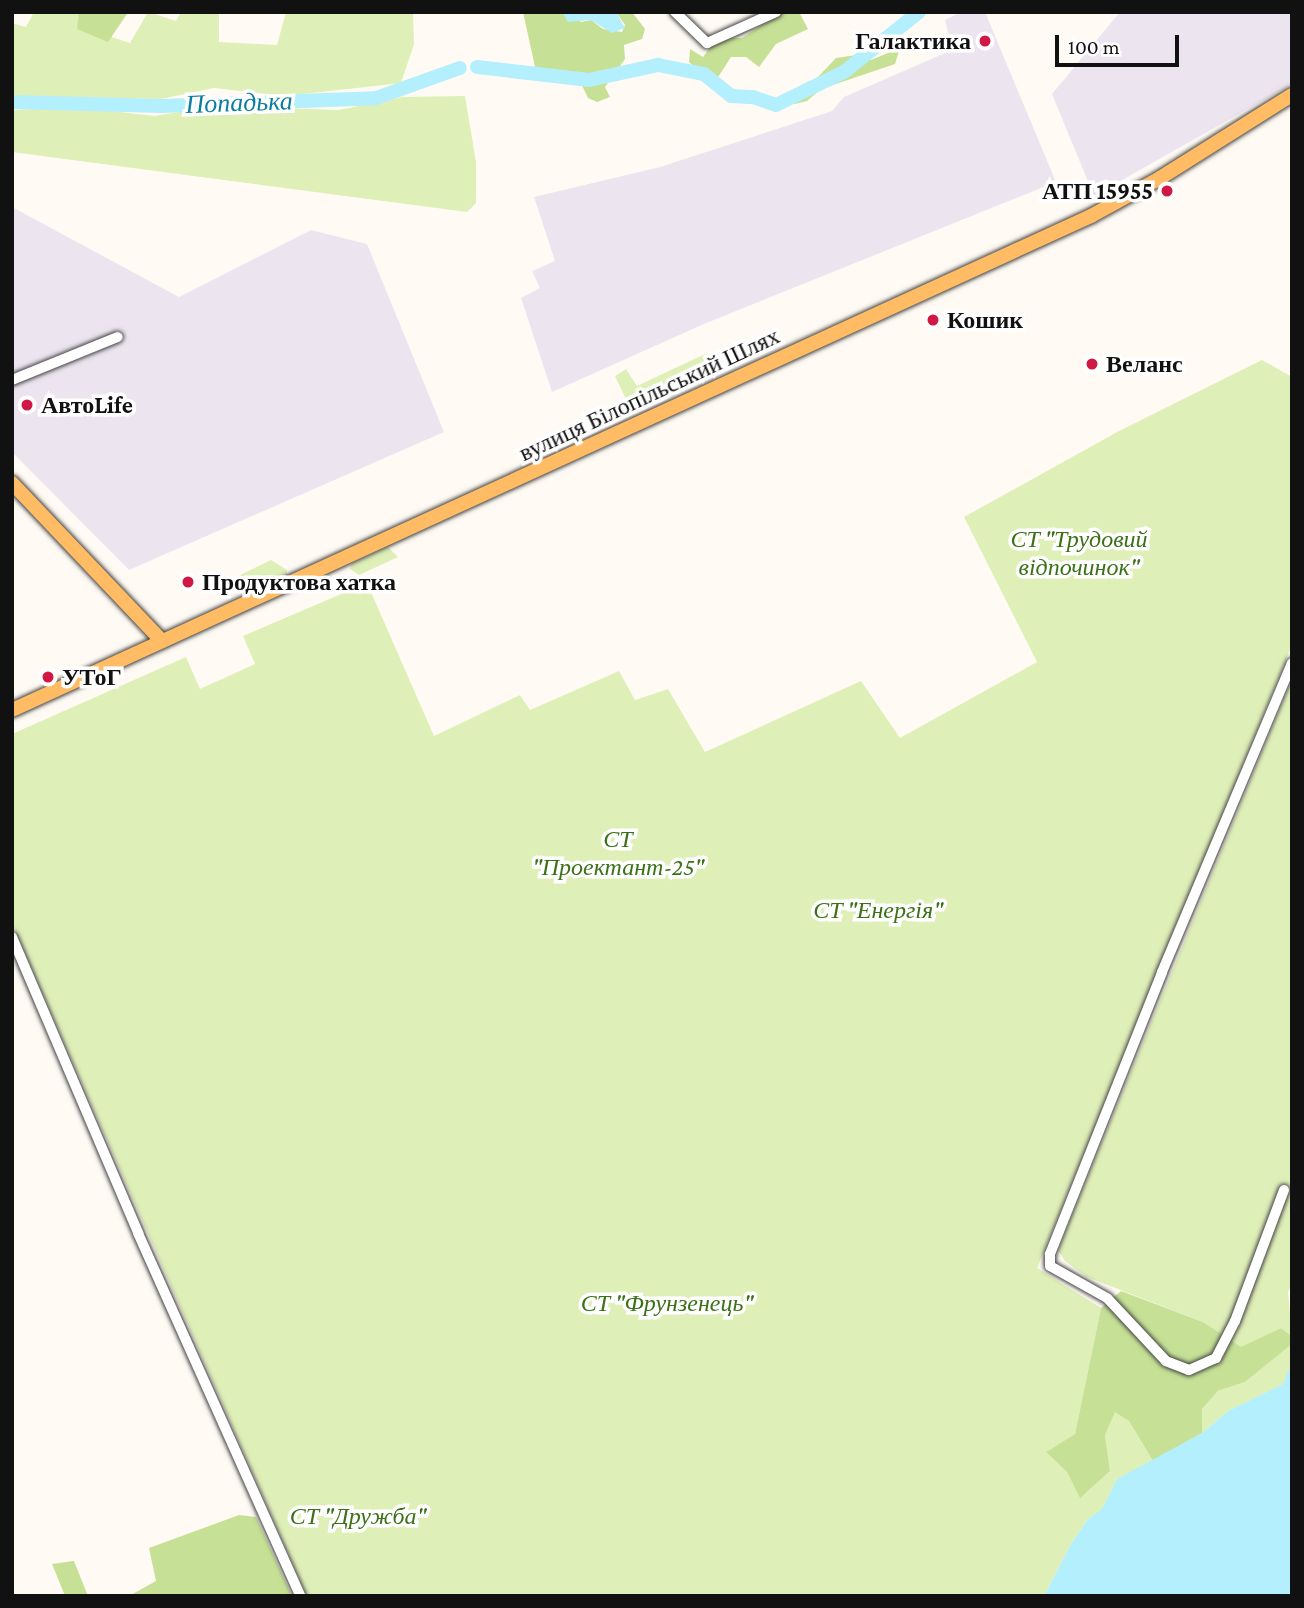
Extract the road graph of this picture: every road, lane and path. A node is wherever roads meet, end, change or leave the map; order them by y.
1 (675, 12) edge
2 (776, 12) edge
3 (1292, 95) edge
4 (118, 337) dead end
5 (12, 380) edge
6 (12, 484) edge
7 (162, 641) junction
8 (1292, 663) edge
9 (12, 710) edge
10 (12, 937) edge
11 (1284, 1190) dead end
12 (300, 1596) edge

1 - 2 street
3 - 7 main road, вулиця Білопільський Шлях
4 - 5 street
6 - 7 main road
7 - 9 main road, вулиця Білопільський Шлях
8 - 11 street
10 - 12 street

